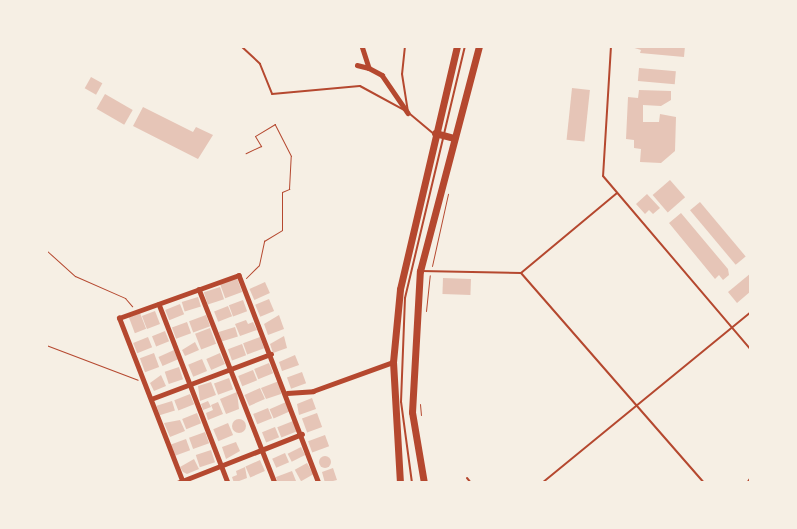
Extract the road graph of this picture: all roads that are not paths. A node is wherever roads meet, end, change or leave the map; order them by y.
1 (242, 46) edge
2 (362, 46) edge
3 (405, 46) edge
4 (456, 46) edge
5 (465, 46) edge
6 (479, 46) edge
7 (611, 46) edge
8 (357, 65) dead end
9 (369, 68) junction
10 (408, 113) junction
11 (435, 133) junction
12 (443, 136) junction
13 (454, 138) junction
14 (617, 193) junction
15 (420, 271) junction
16 (521, 274) junction
17 (199, 289) junction
18 (159, 304) junction
19 (751, 312) edge
20 (731, 328) junction
21 (751, 350) edge
22 (271, 354) junction
23 (393, 362) junction
24 (230, 369) junction
25 (189, 385) junction
26 (287, 393) junction
27 (151, 399) junction
28 (638, 404) junction
29 (302, 434) junction
30 (262, 450) junction
31 (221, 465) junction
32 (751, 477) edge
33 (468, 478) dead end
34 (181, 482) edge
35 (228, 483) edge
36 (275, 483) edge
37 (319, 483) edge
38 (400, 483) edge
39 (412, 483) edge
40 (424, 483) edge
41 (471, 483) edge
42 (542, 483) edge
43 (704, 483) edge
44 (747, 483) edge

1 - 10 lane
2 - 9 street
3 - 10 lane
4 - 11 main road
5 - 12 lane
6 - 13 main road
7 - 14 lane
8 - 9 street
9 - 10 street
10 - 11 lane
11 - 12 main road
11 - 23 main road
12 - 13 main road
12 - 39 lane
13 - 15 main road
14 - 16 lane
14 - 20 lane
15 - 16 lane
15 - 40 main road
16 - 28 lane
17 - 18 street
17 - 22 street
17 - 24 street
18 - 25 street
18 - 27 street
19 - 20 lane
20 - 21 lane
20 - 28 lane
22 - 24 street
22 - 26 street
23 - 26 street
23 - 38 main road
24 - 25 street
24 - 30 street
25 - 27 street
25 - 31 street
26 - 29 street
27 - 34 street
28 - 42 lane
28 - 43 lane
29 - 30 street
29 - 37 street
30 - 31 street
30 - 36 street
31 - 34 street
31 - 35 street
32 - 44 lane
33 - 41 lane

